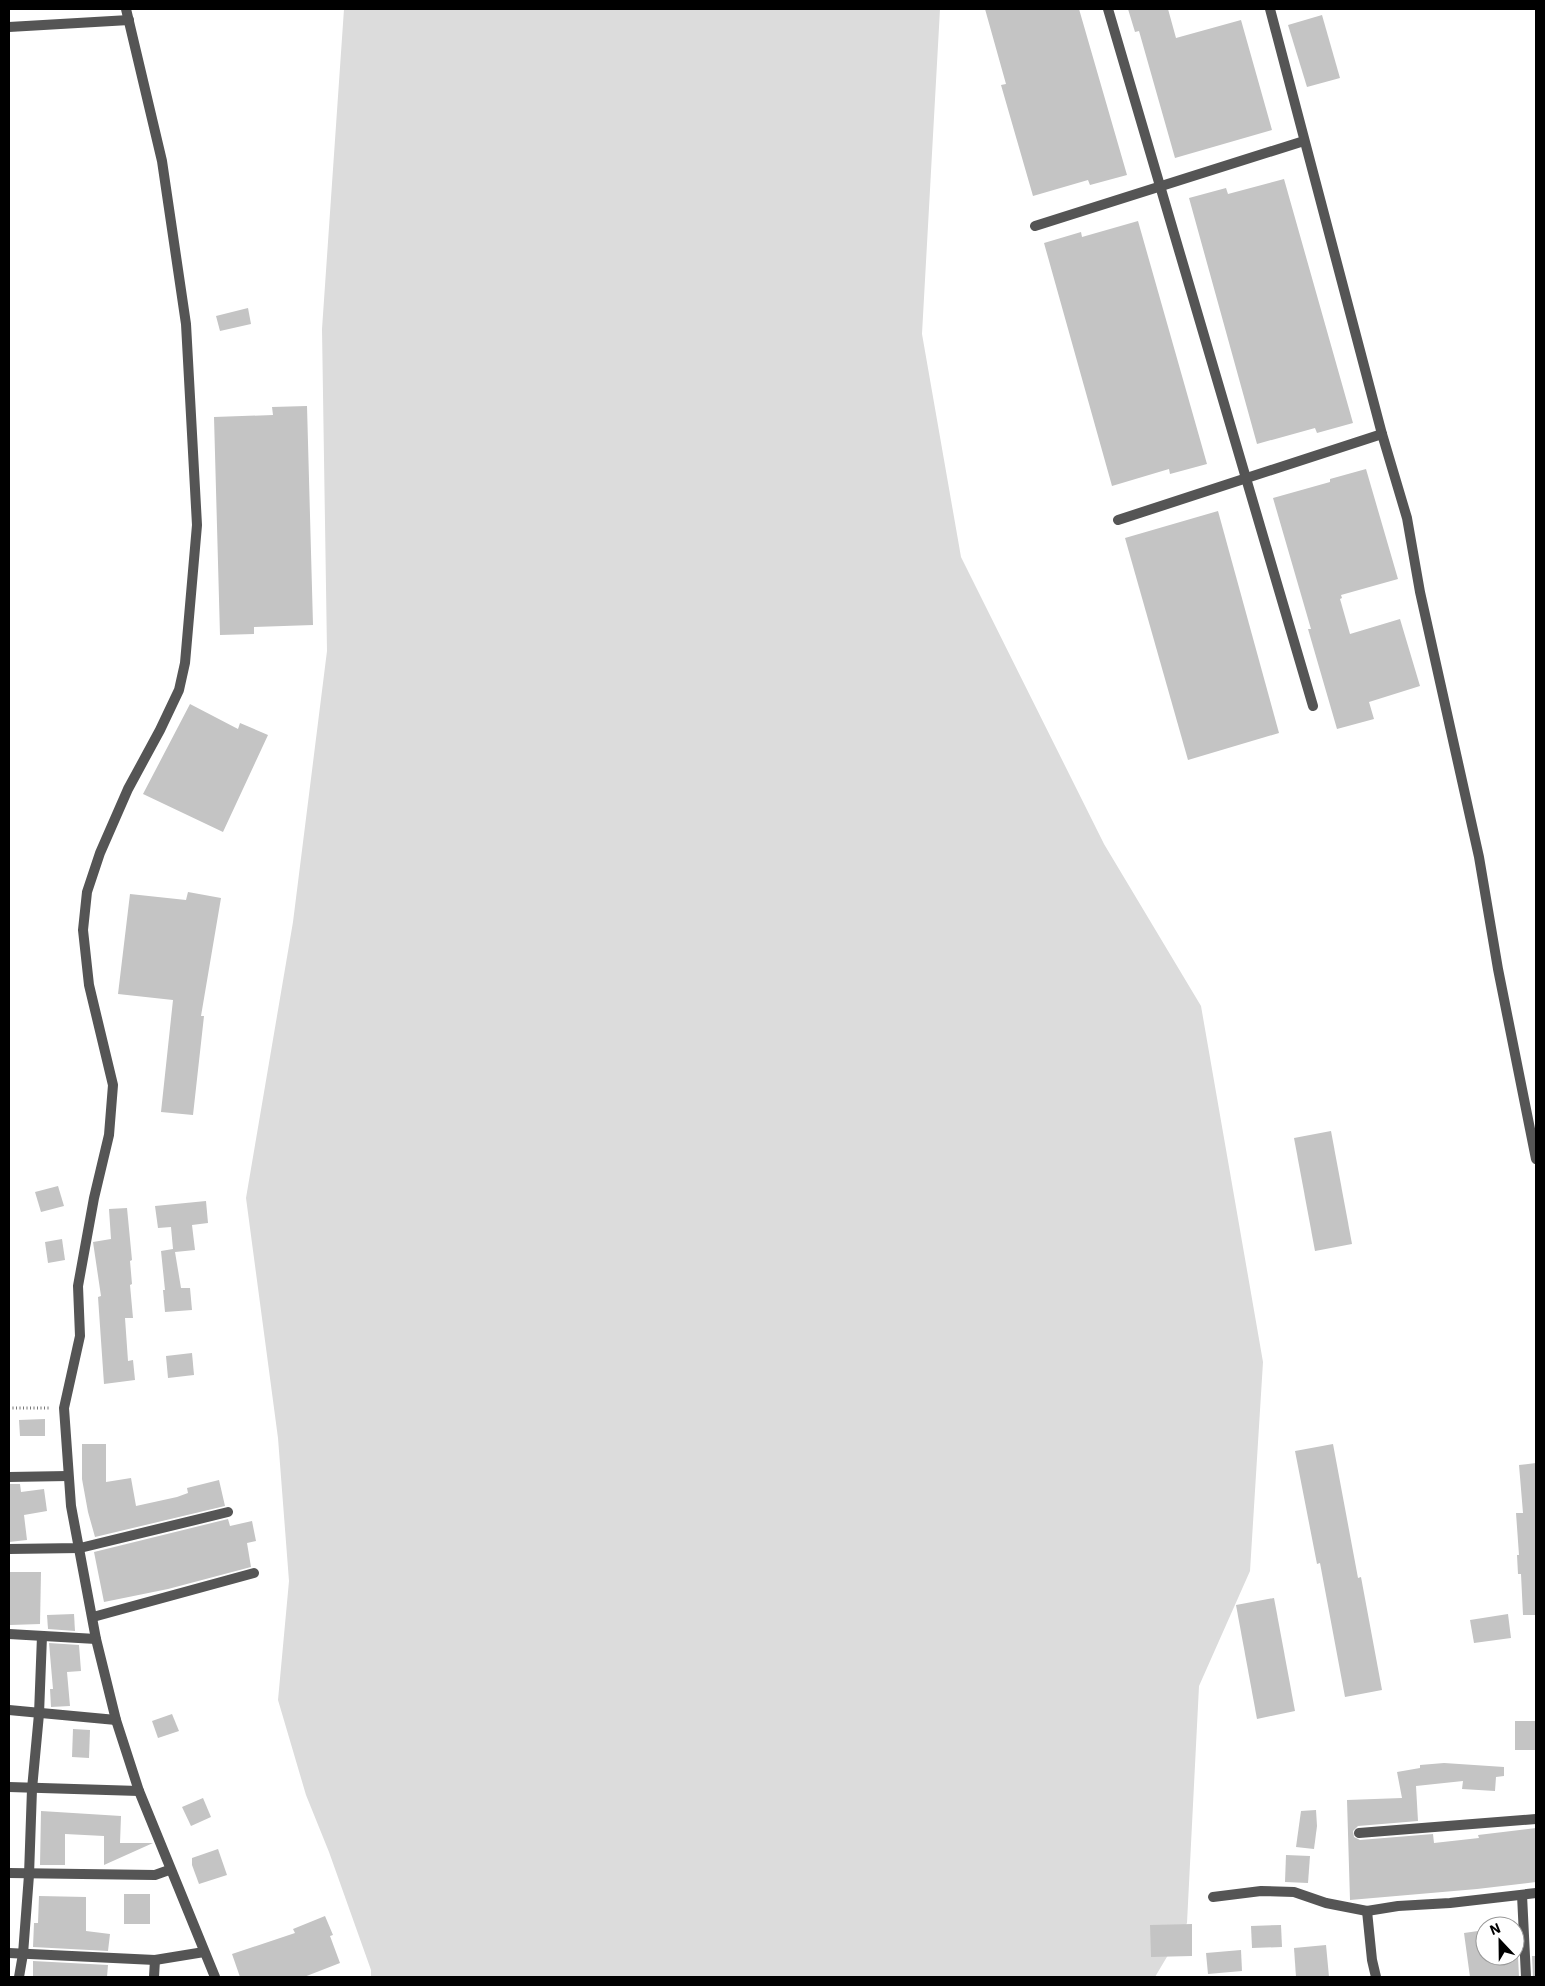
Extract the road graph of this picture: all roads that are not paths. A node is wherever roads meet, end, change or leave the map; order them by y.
1 (126, 9) edge
2 (1108, 9) edge
3 (1270, 9) edge
4 (129, 20) junction
5 (9, 27) edge
6 (1304, 141) junction
7 (1160, 187) junction
8 (1035, 226) dead end
9 (1382, 434) junction
10 (1246, 479) junction
11 (1118, 520) dead end
12 (1313, 706) dead end
13 (1536, 1159) edge
14 (68, 1476) junction
15 (9, 1477) edge
16 (228, 1512) dead end
17 (9, 1548) edge
18 (80, 1548) junction
19 (254, 1573) dead end
20 (93, 1617) junction
21 (9, 1634) edge
22 (42, 1636) junction
23 (96, 1640) junction
24 (9, 1710) edge
25 (39, 1714) junction
26 (116, 1720) junction
27 (9, 1788) edge
28 (32, 1789) junction
29 (139, 1792) junction
30 (1536, 1819) edge
31 (1359, 1833) dead end
32 (169, 1870) junction
33 (9, 1873) edge
34 (29, 1875) junction
35 (1536, 1893) edge
36 (1522, 1896) junction
37 (1213, 1898) dead end
38 (1367, 1911) junction
39 (204, 1952) junction
40 (9, 1953) edge
41 (22, 1954) junction
42 (155, 1960) junction
43 (19, 1977) edge
44 (154, 1977) edge
45 (215, 1977) edge
46 (1376, 1977) edge
47 (1526, 1977) edge

1 - 4 street
2 - 7 street
3 - 6 street
4 - 5 street
4 - 14 street
6 - 7 street
6 - 9 street
7 - 8 street
7 - 10 street
9 - 10 street
9 - 13 street
10 - 11 street
10 - 12 street
14 - 15 street
14 - 18 street
16 - 18 street
17 - 18 street
18 - 20 street
19 - 20 street
20 - 23 street
21 - 22 street
22 - 23 street
22 - 25 street
23 - 26 street
24 - 25 street
25 - 26 street
25 - 28 street
26 - 29 street
27 - 28 street
28 - 29 street
28 - 34 street
29 - 32 street
30 - 31 street
32 - 34 street
32 - 39 street
33 - 34 street
34 - 41 street
35 - 36 street
36 - 38 street
36 - 47 street
37 - 38 street
38 - 46 street
39 - 42 street
39 - 45 street
40 - 41 street
41 - 42 street
41 - 43 street
42 - 44 street

